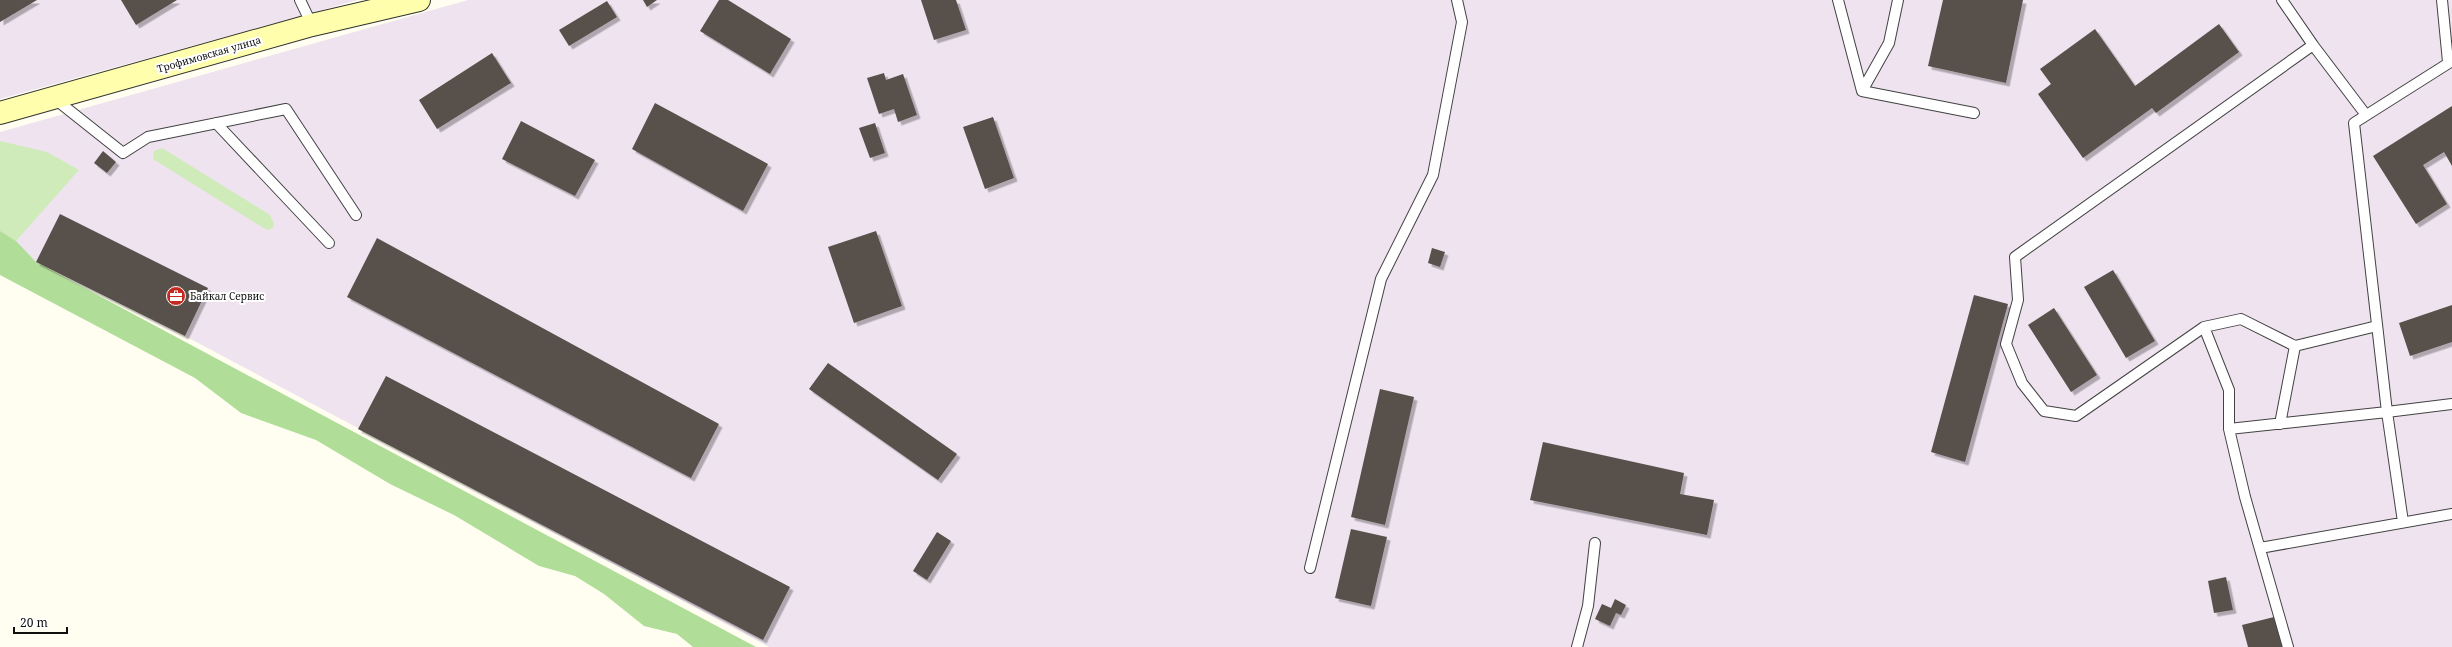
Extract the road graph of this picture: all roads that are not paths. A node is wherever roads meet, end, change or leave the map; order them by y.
1 (300, 0) edge
2 (419, 0) edge
3 (1457, 0) edge
4 (1838, 0) edge
5 (1898, 0) edge
6 (2282, 0) edge
7 (2442, 0) edge
8 (312, 25) junction
9 (2313, 45) junction
10 (2450, 62) edge
11 (1862, 91) junction
12 (56, 99) junction
13 (0, 112) edge
14 (1974, 113) dead end
15 (2366, 115) junction
16 (216, 123) junction
17 (356, 215) dead end
18 (329, 243) dead end
19 (2378, 326) junction
20 (2204, 327) junction
21 (2295, 346) junction
22 (2452, 404) edge
23 (2388, 412) junction
24 (2280, 424) junction
25 (2229, 429) junction
26 (2452, 514) edge
27 (2404, 522) junction
28 (1595, 543) dead end
29 (2260, 548) junction
30 (1310, 568) dead end
31 (1577, 647) edge
32 (2288, 647) edge

1 - 8 lane
2 - 8 street, Трофимовская улица
3 - 30 lane
4 - 11 lane
5 - 11 lane
6 - 9 lane
7 - 10 lane
8 - 12 street, Трофимовская улица
9 - 15 lane
9 - 20 lane
10 - 15 lane
11 - 14 lane
12 - 13 street, Трофимовская улица
12 - 16 lane
15 - 19 lane
16 - 17 lane
16 - 18 lane
19 - 21 lane
19 - 23 lane
20 - 21 lane
20 - 25 lane
21 - 24 lane
22 - 23 lane
23 - 24 lane
23 - 27 lane
24 - 25 lane
25 - 29 lane
26 - 27 lane
27 - 29 lane
28 - 31 lane
29 - 32 lane

